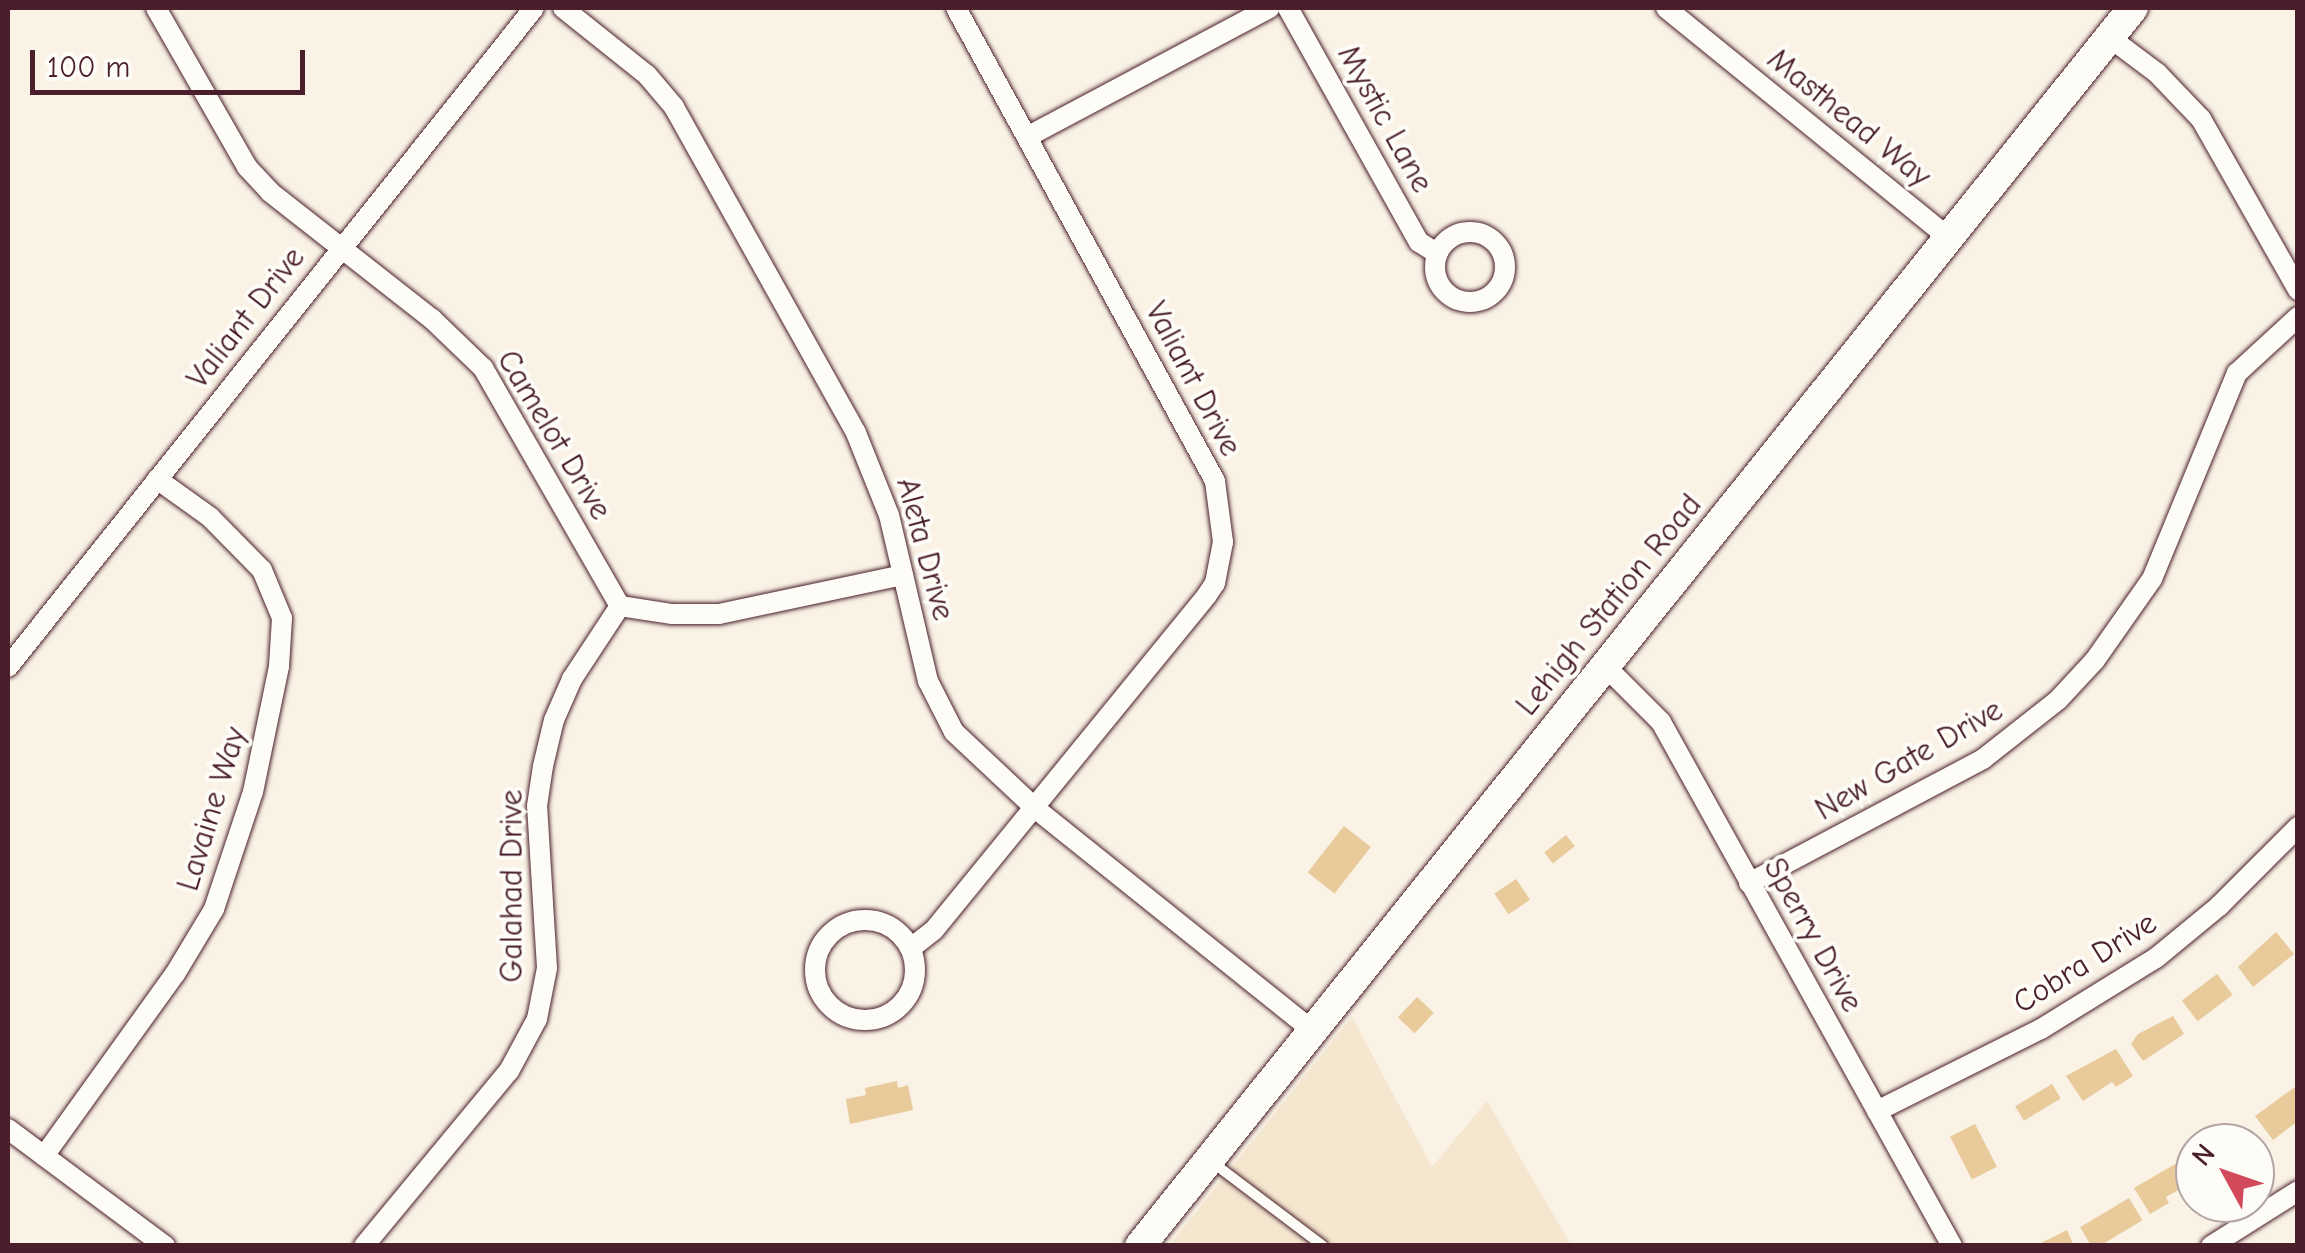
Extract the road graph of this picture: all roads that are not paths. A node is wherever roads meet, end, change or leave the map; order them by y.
1 (157, 8) edge
2 (534, 8) edge
3 (564, 8) edge
4 (956, 8) edge
5 (1270, 8) edge
6 (1288, 8) edge
7 (1666, 8) edge
8 (2133, 8) edge
9 (2109, 37) junction
10 (1028, 137) junction
11 (1948, 237) junction
12 (340, 247) junction
13 (1438, 254) dead end
14 (2298, 290) edge
15 (2298, 317) edge
16 (158, 479) junction
17 (903, 575) junction
18 (620, 606) junction
19 (1605, 666) junction
20 (8, 667) edge
21 (1036, 808) junction
22 (2298, 827) edge
23 (1749, 883) junction
24 (910, 948) junction
25 (1313, 1031) junction
26 (1877, 1111) junction
27 (8, 1129) edge
28 (44, 1156) junction
29 (1210, 1160) junction
30 (2298, 1191) edge
31 (164, 1246) edge
32 (364, 1246) edge
33 (1140, 1246) edge
34 (1323, 1246) edge
35 (1952, 1246) edge
36 (2211, 1246) edge

1 - 12 street, Camelot Drive
2 - 12 street, Valiant Drive
3 - 17 street, Aleta Drive
4 - 10 street, Valiant Drive
5 - 10 street
6 - 13 street, Mystic Lane
7 - 11 street, Masthead Way
8 - 9 main road, Lehigh Station Road
9 - 11 main road, Lehigh Station Road
9 - 14 street
10 - 21 street, Valiant Drive
11 - 19 main road, Lehigh Station Road
12 - 16 street, Valiant Drive
12 - 18 street, Camelot Drive
15 - 23 street, New Gate Drive
16 - 20 street, Valiant Drive
16 - 28 street, Lavaine Way
17 - 18 street
17 - 21 street, Aleta Drive
18 - 32 street, Galahad Drive
19 - 23 street, Sperry Drive
19 - 25 main road, Lehigh Station Road
21 - 24 street, Valiant Drive
21 - 25 street, Aleta Drive
22 - 26 street, Cobra Drive
23 - 26 street, Sperry Drive
24 - 24 street
25 - 29 main road, Lehigh Station Road
26 - 35 street, Sperry Drive
27 - 28 street
28 - 31 street
29 - 33 main road, Lehigh Station Road
29 - 34 lane
30 - 36 street

